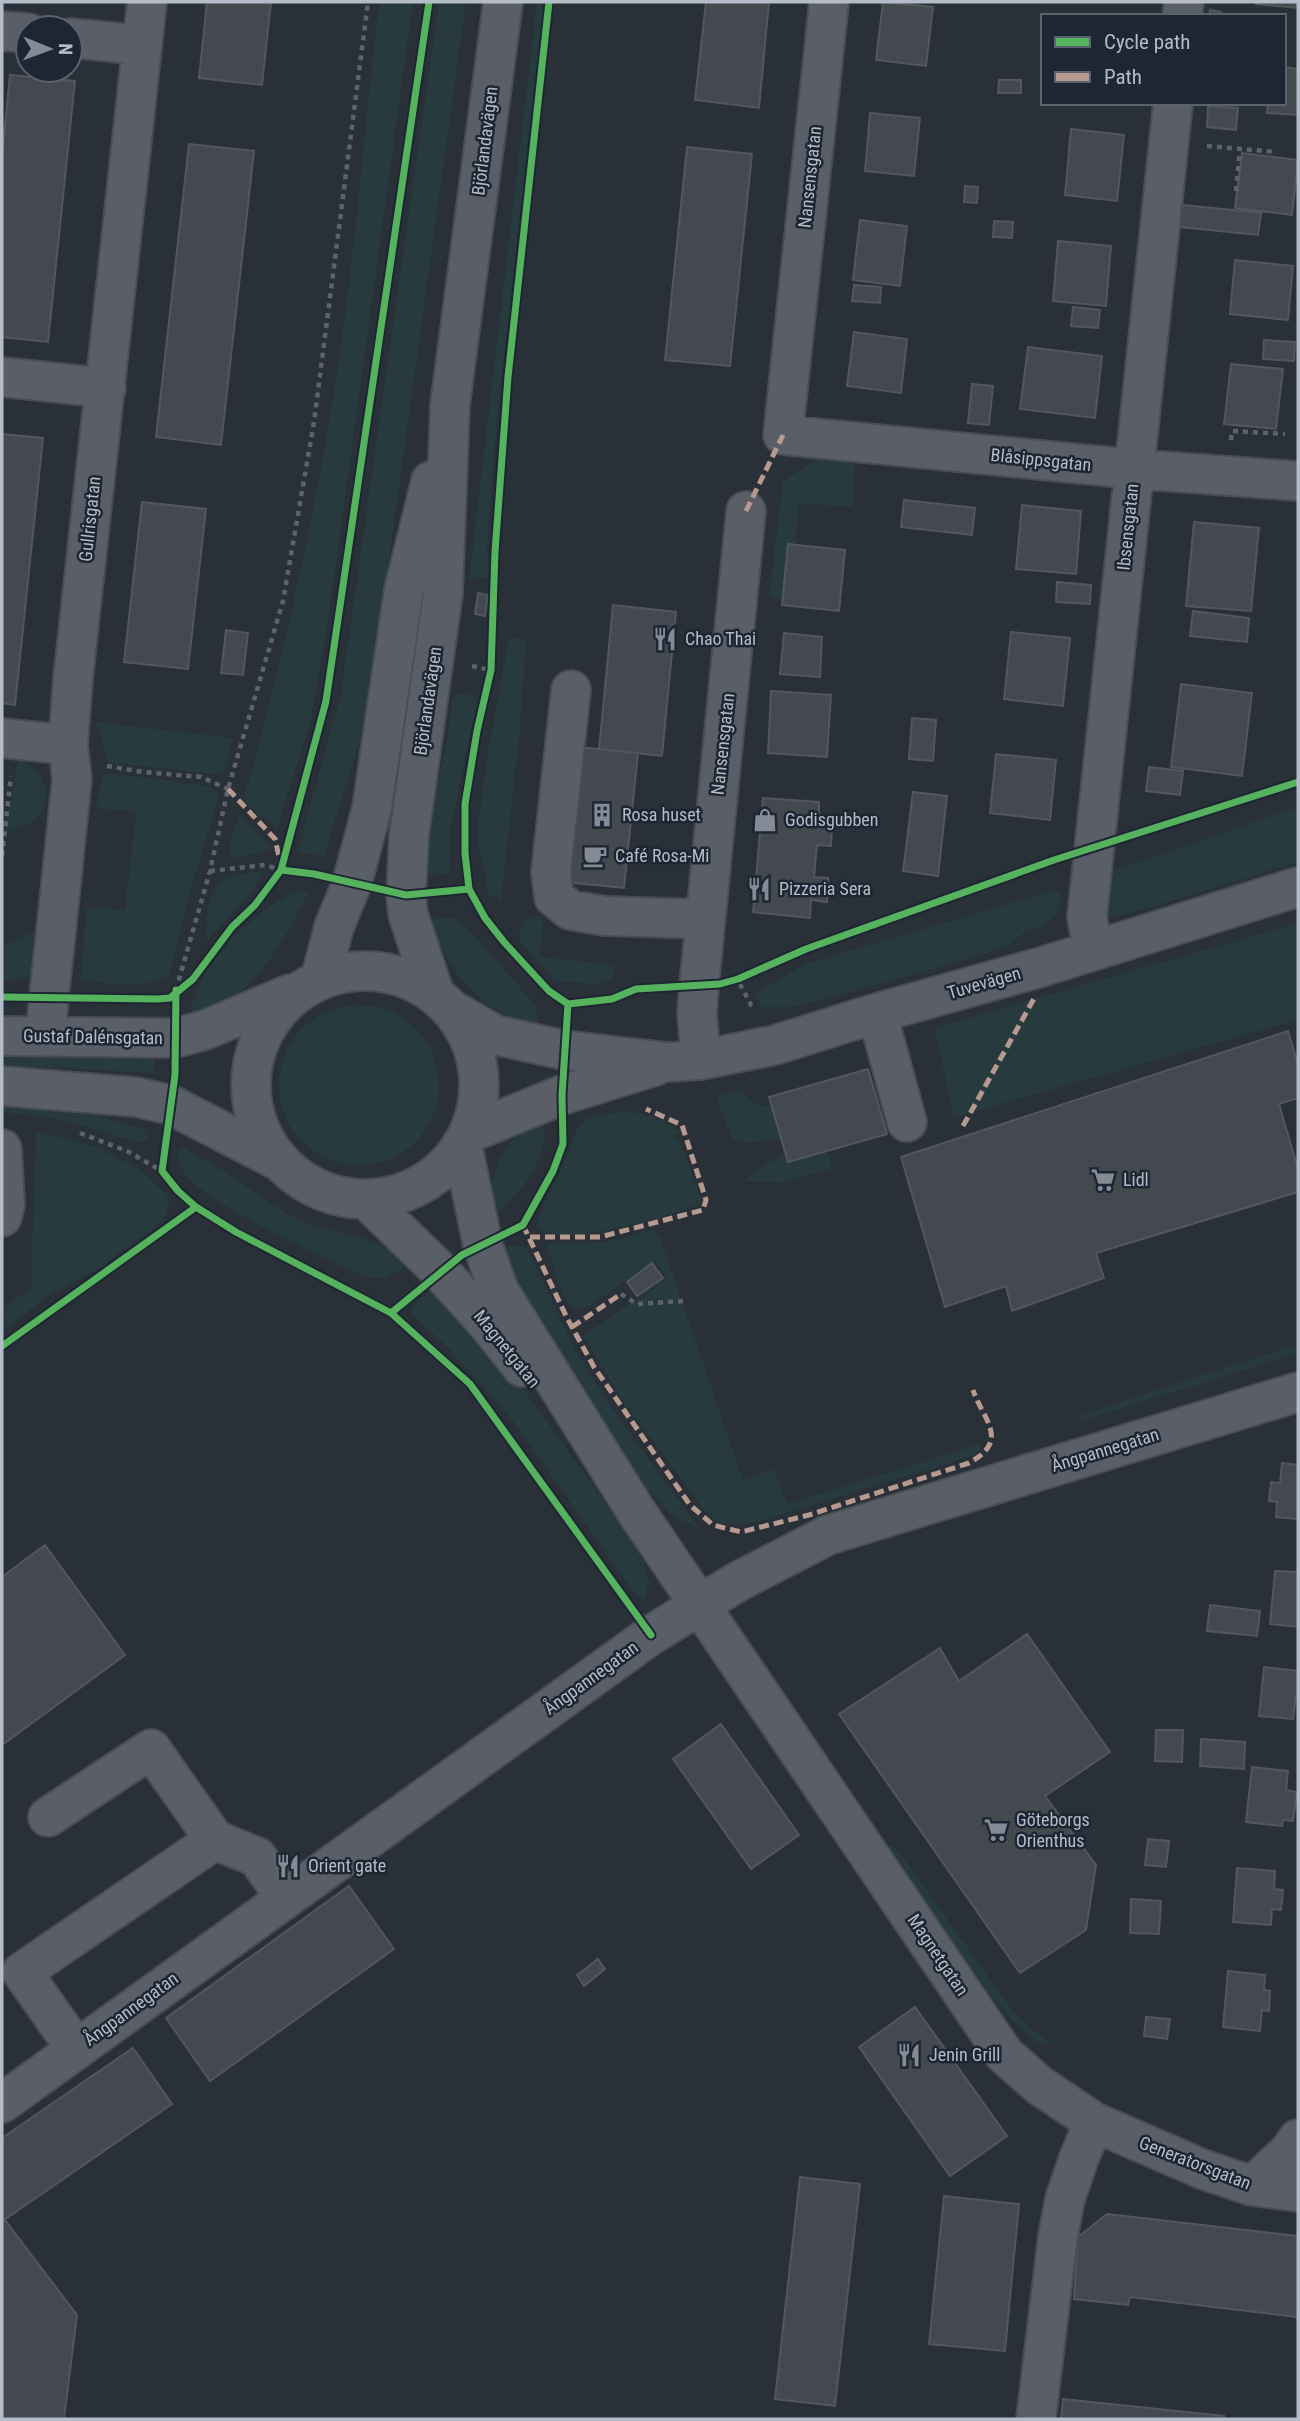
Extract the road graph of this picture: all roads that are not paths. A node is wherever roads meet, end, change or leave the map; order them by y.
1 (147, 2) edge
2 (503, 2) edge
3 (829, 2) edge
4 (84, 39) edge
5 (142, 45) junction
6 (1173, 105) edge
7 (2, 377) edge
8 (106, 388) junction
9 (450, 405) junction
10 (783, 435) joint
11 (1133, 469) junction
12 (1298, 481) edge
13 (746, 511) dead end
14 (570, 690) dead end
15 (7, 752) edge
16 (84, 755) junction
17 (1298, 887) edge
18 (705, 919) junction
19 (1093, 950) junction
20 (311, 984) junction
21 (443, 1002) junction
22 (877, 1013) junction
23 (2, 1036) edge
24 (45, 1036) junction
25 (684, 1061) junction
26 (2, 1086) edge
27 (907, 1122) dead end
28 (466, 1139) junction
29 (281, 1162) junction
30 (366, 1199) junction
31 (1298, 1392) edge
32 (636, 1511) junction
33 (701, 1606) junction
34 (48, 1817) dead end
35 (215, 1840) junction
36 (286, 1898) junction
37 (76, 2049) junction
38 (2, 2103) edge
39 (1094, 2122) junction
40 (1298, 2139) edge
41 (1252, 2186) junction
42 (1298, 2192) edge
43 (1036, 2419) edge

1 - 5 street, Gullrisgatan
2 - 9 street, Björlandavägen
3 - 10 street, Nansensgatan
4 - 5 street
5 - 8 street, Gullrisgatan
6 - 11 street, Ibsensgatan
7 - 8 street
8 - 16 street, Gullrisgatan
9 - 20 street, Björlandavägen
9 - 21 street, Björlandavägen
10 - 11 street, Blåsippsgatan
11 - 12 street, Blåsippsgatan
11 - 19 street, Ibsensgatan
13 - 18 street, Nansensgatan
14 - 18 street
15 - 16 street
16 - 24 street, Gullrisgatan
17 - 19 street, Tuvevägen
18 - 25 street, Nansensgatan
19 - 22 street, Tuvevägen
20 - 21 street
20 - 24 street, Gustaf Dalénsgatan
20 - 29 street, Björlandavägen
21 - 25 street, Tuvevägen
21 - 28 street, Björlandavägen
22 - 25 street, Tuvevägen
22 - 27 street
23 - 24 street, Gustaf Dalénsgatan
25 - 28 street, Tuvevägen
26 - 29 street
28 - 30 street, Björlandavägen
28 - 32 street, Magnetgatan
29 - 30 street, Björlandavägen
30 - 32 street, Magnetgatan
31 - 33 street, Ångpannegatan
32 - 33 street, Magnetgatan
33 - 36 street, Ångpannegatan
33 - 39 street, Magnetgatan
34 - 35 street
35 - 36 street
35 - 37 street
36 - 37 street, Ångpannegatan
37 - 38 street, Ångpannegatan
39 - 41 street, Generatorsgatan
39 - 43 street
40 - 41 street
41 - 42 street, Generatorsgatan

